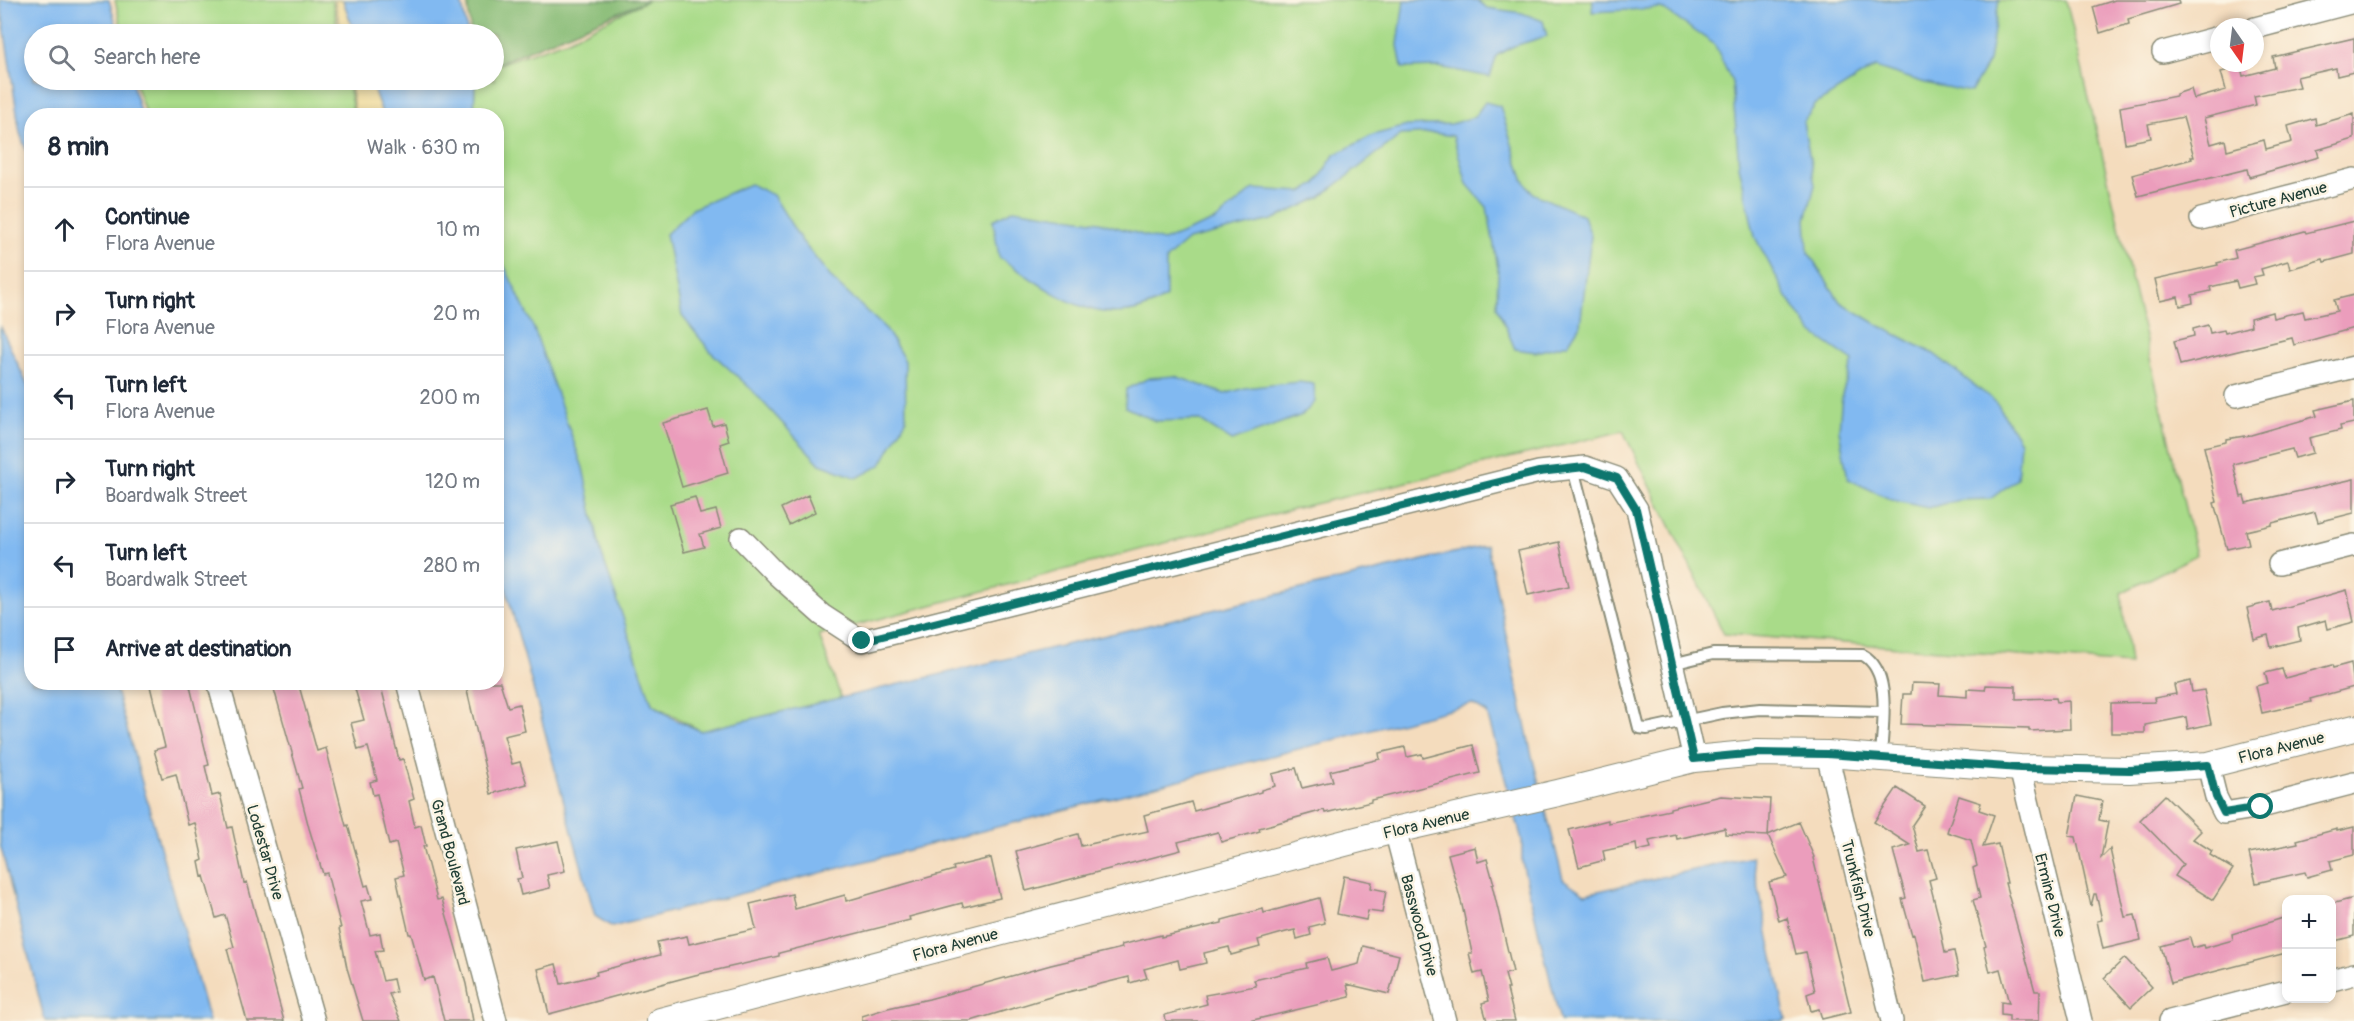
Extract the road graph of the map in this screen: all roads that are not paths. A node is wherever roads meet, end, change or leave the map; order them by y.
1 (2354, 2) edge
2 (2264, 26) edge
3 (2210, 39) edge
4 (2163, 52) dead end
5 (2354, 179) edge
6 (2201, 219) dead end
7 (2354, 367) edge
8 (2236, 396) dead end
9 (1573, 468) junction
10 (741, 537) dead end
11 (2354, 545) edge
12 (2279, 564) dead end
13 (1672, 664) junction
14 (220, 690) edge
15 (408, 690) edge
16 (1882, 712) junction
17 (1685, 720) junction
18 (2354, 728) edge
19 (1827, 754) junction
20 (1881, 758) junction
21 (1694, 759) junction
22 (2208, 765) junction
23 (2020, 768) junction
24 (2354, 783) edge
25 (1395, 830) junction
26 (2354, 974) edge
27 (2336, 979) edge
28 (2282, 992) edge
29 (1439, 1020) edge
30 (314, 1021) edge
31 (496, 1021) edge
32 (660, 1021) edge
33 (1892, 1021) edge
34 (2081, 1021) edge
35 (2170, 1021) edge

1 - 2 street
3 - 4 street
5 - 6 street, Picture Avenue
7 - 8 street
9 - 10 street
9 - 13 street
9 - 17 lane
11 - 12 street
13 - 16 lane
13 - 17 street
14 - 30 street, Lodestar Drive
15 - 31 street, Grand Boulevard
16 - 17 lane
16 - 20 lane
17 - 21 street
18 - 22 street, Flora Avenue
19 - 20 street, Flora Avenue
19 - 21 street, Flora Avenue
19 - 33 street, Trunkfish Drive
20 - 23 street, Flora Avenue
21 - 25 street, Flora Avenue
22 - 23 street, Flora Avenue
22 - 24 street
23 - 34 street, Ermine Drive
25 - 29 street, Basswood Drive
25 - 32 street, Flora Avenue
26 - 27 street
28 - 35 street

